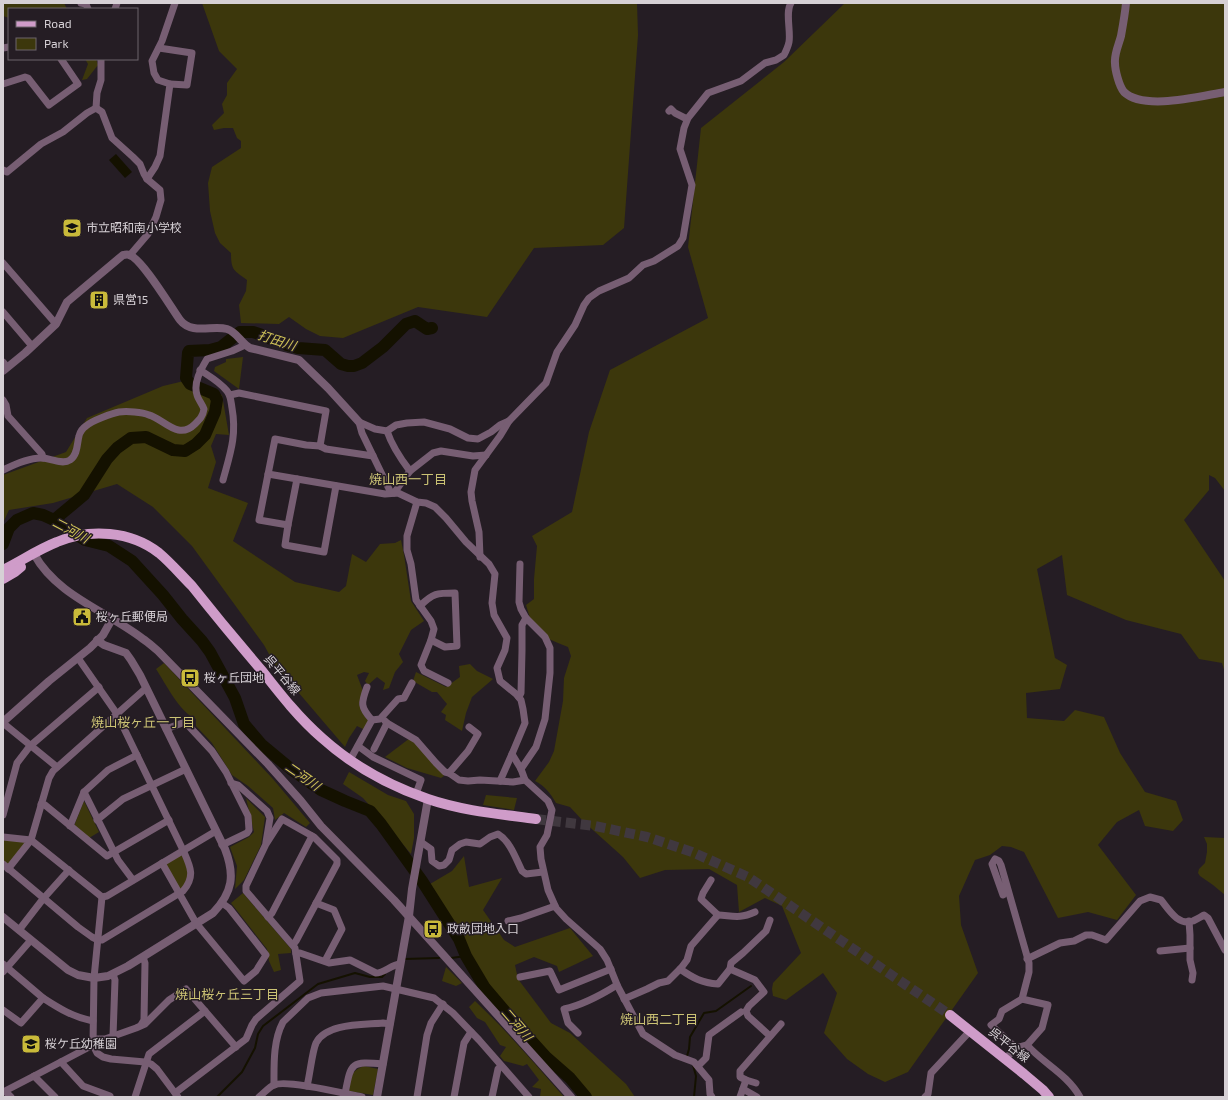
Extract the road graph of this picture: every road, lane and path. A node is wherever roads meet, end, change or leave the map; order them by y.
1 (175, 3) edge
2 (791, 3) edge
3 (1126, 3) edge
4 (158, 48) junction
5 (62, 60) edge
6 (101, 60) edge
7 (3, 84) edge
8 (170, 84) junction
9 (1225, 92) edge
10 (96, 108) junction
11 (669, 111) dead end
12 (687, 119) junction
13 (3, 170) edge
14 (147, 179) junction
15 (130, 255) junction
16 (3, 263) edge
17 (3, 312) edge
18 (56, 324) junction
19 (245, 345) junction
20 (32, 346) junction
21 (4, 367) edge
22 (200, 370) junction
23 (230, 395) junction
24 (3, 400) edge
25 (509, 421) junction
26 (359, 422) junction
27 (387, 430) junction
28 (320, 446) junction
29 (486, 455) junction
30 (373, 456) junction
31 (43, 458) junction
32 (3, 470) edge
33 (410, 471) junction
34 (268, 474) junction
35 (297, 479) junction
36 (223, 480) dead end
37 (336, 486) junction
38 (393, 493) junction
39 (416, 502) junction
40 (288, 525) junction
41 (34, 554) junction
42 (480, 557) junction
43 (520, 564) dead end
44 (15, 568) junction
45 (3, 570) edge
46 (3, 579) edge
47 (420, 606) junction
48 (526, 618) junction
49 (112, 619) junction
50 (98, 640) junction
51 (431, 640) junction
52 (78, 658) junction
53 (412, 683) dead end
54 (448, 683) dead end
55 (99, 687) junction
56 (367, 687) dead end
57 (146, 688) junction
58 (519, 697) junction
59 (117, 714) junction
60 (372, 720) junction
61 (384, 720) junction
62 (3, 722) edge
63 (468, 727) dead end
64 (166, 729) junction
65 (30, 746) junction
66 (358, 746) junction
67 (374, 749) dead end
68 (512, 754) junction
69 (137, 755) junction
70 (350, 760) junction
71 (57, 767) junction
72 (186, 769) junction
73 (521, 769) junction
74 (449, 773) junction
75 (525, 780) junction
76 (500, 781) junction
77 (231, 783) junction
78 (152, 785) junction
79 (84, 792) junction
80 (416, 794) junction
81 (428, 799) junction
82 (41, 804) junction
83 (3, 815) edge
84 (536, 819) tunnel mouth
85 (97, 820) junction
86 (169, 820) junction
87 (70, 826) junction
88 (216, 831) junction
89 (312, 836) junction
90 (3, 837) edge
91 (31, 840) junction
92 (421, 842) junction
93 (266, 844) junction
94 (222, 845) junction
95 (183, 850) junction
96 (114, 853) junction
97 (162, 863) junction
98 (6, 866) edge
99 (69, 870) junction
100 (543, 872) junction
101 (133, 880) junction
102 (711, 880) dead end
103 (179, 893) junction
104 (1003, 895) dead end
105 (102, 898) junction
106 (43, 899) junction
107 (222, 903) junction
108 (316, 903) junction
109 (555, 906) junction
110 (755, 912) dead end
111 (718, 915) junction
112 (409, 916) junction
113 (3, 917) edge
114 (268, 917) junction
115 (770, 920) dead end
116 (508, 921) dead end
117 (1189, 921) junction
118 (196, 923) junction
119 (19, 930) junction
120 (31, 940) junction
121 (98, 940) junction
122 (293, 945) junction
123 (1190, 948) junction
124 (1225, 950) edge
125 (1160, 951) dead end
126 (296, 954) junction
127 (144, 957) junction
128 (1028, 959) junction
129 (325, 961) junction
130 (401, 961) junction
131 (4, 968) edge
132 (680, 969) junction
133 (730, 969) junction
134 (611, 970) junction
135 (113, 974) junction
136 (520, 977) dead end
137 (94, 978) junction
138 (1192, 980) dead end
139 (617, 985) junction
140 (396, 988) junction
141 (43, 998) junction
142 (624, 999) junction
143 (1022, 999) junction
144 (443, 1004) junction
145 (3, 1010) edge
146 (205, 1010) junction
147 (741, 1012) dead end
148 (950, 1015) tunnel mouth
149 (93, 1021) junction
150 (390, 1024) junction
151 (781, 1024) dead end
152 (142, 1025) junction
153 (970, 1031) junction
154 (471, 1032) junction
155 (578, 1033) dead end
156 (113, 1036) junction
157 (770, 1036) junction
158 (94, 1042) junction
159 (1028, 1045) junction
160 (236, 1047) junction
161 (1016, 1048) junction
162 (1006, 1060) junction
163 (61, 1062) junction
164 (145, 1062) junction
165 (383, 1064) junction
166 (501, 1066) junction
167 (698, 1066) junction
168 (34, 1076) junction
169 (746, 1080) junction
170 (756, 1084) dead end
171 (274, 1085) junction
172 (307, 1086) junction
173 (743, 1089) junction
174 (345, 1094) junction
175 (176, 1095) edge
176 (110, 1096) edge
177 (11, 1097) edge
178 (55, 1097) edge
179 (135, 1097) edge
180 (259, 1097) edge
181 (362, 1097) edge
182 (377, 1097) edge
183 (417, 1097) edge
184 (454, 1097) edge
185 (492, 1097) edge
186 (529, 1097) edge
187 (571, 1097) edge
188 (712, 1097) edge
189 (740, 1097) edge
190 (757, 1097) edge
191 (925, 1097) edge
192 (1049, 1097) edge
193 (1080, 1097) edge

1 - 4 street
2 - 12 street
3 - 9 street
4 - 8 street
4 - 8 street
5 - 7 street
6 - 10 street
8 - 14 street
10 - 13 street
10 - 14 street
11 - 12 street
12 - 25 street
14 - 15 street
15 - 18 street
15 - 19 street
16 - 18 street
17 - 20 street
18 - 20 street
19 - 22 street
19 - 26 street
20 - 21 street
22 - 23 street
22 - 31 street
23 - 28 street
23 - 36 street
24 - 31 street
25 - 27 street
25 - 29 street
26 - 27 street
26 - 30 street
27 - 33 street
28 - 30 street
28 - 34 street
29 - 33 street
29 - 42 street
30 - 38 street
31 - 32 street
33 - 38 street
34 - 35 street
34 - 40 street
35 - 37 street
35 - 40 street
37 - 38 street
37 - 40 street
38 - 39 street
39 - 42 street
39 - 47 street
41 - 44 main road, 呉平谷線
41 - 49 street
41 - 70 main road, 呉平谷線
42 - 58 street
43 - 48 street
44 - 45 main road, 呉平谷線
44 - 46 main road, 呉平谷線
47 - 51 street
47 - 51 street
48 - 58 street
48 - 73 street
49 - 50 street
49 - 112 street
50 - 52 street
50 - 57 street
51 - 54 street
52 - 55 street
52 - 62 street
53 - 61 street
55 - 59 street
55 - 65 street
56 - 60 street
57 - 59 street
57 - 64 street
58 - 68 street
59 - 69 street
59 - 71 street
60 - 61 street
60 - 66 street
61 - 67 street
61 - 74 street
62 - 65 street
63 - 74 street
64 - 72 street
64 - 77 street
65 - 71 street
65 - 83 street
66 - 70 street
66 - 80 street
68 - 73 street
68 - 76 street
69 - 78 street
69 - 79 street
70 - 80 main road, 呉平谷線
71 - 82 street
72 - 78 street
72 - 88 street
73 - 75 street
74 - 76 street
75 - 76 street
75 - 100 street
77 - 93 street
77 - 94 street
78 - 85 street
78 - 86 street
79 - 85 street
79 - 87 street
80 - 81 main road, 呉平谷線
81 - 84 main road, 呉平谷線
81 - 92 street
82 - 87 street
82 - 91 street
85 - 96 street
86 - 95 street
86 - 96 street
87 - 96 street
88 - 94 street
88 - 95 street
89 - 93 street
89 - 108 street
89 - 114 street
90 - 91 street
91 - 98 street
91 - 99 street
92 - 100 street
92 - 112 street
93 - 114 street
94 - 107 street
95 - 97 street
95 - 103 street
96 - 101 street
97 - 101 street
97 - 103 street
98 - 106 street
99 - 105 street
99 - 106 street
100 - 109 street
101 - 105 street
102 - 111 street
103 - 118 street
103 - 121 street
104 - 128 street
105 - 121 street
106 - 119 street
106 - 121 street
107 - 118 street
107 - 118 street
108 - 122 street
108 - 129 street
109 - 116 street
109 - 134 street
110 - 111 street
111 - 132 street
112 - 130 street
112 - 187 street
113 - 119 street
114 - 122 street
115 - 133 street
117 - 123 street
117 - 124 street
117 - 128 street
118 - 127 street
119 - 120 street
120 - 131 street
120 - 137 street
121 - 137 street
122 - 126 street
123 - 125 street
123 - 138 street
126 - 129 street
126 - 160 street
127 - 135 street
127 - 152 street
128 - 143 street
129 - 130 street
130 - 140 street
131 - 141 street
132 - 133 street
132 - 142 street
133 - 157 street
134 - 136 street
134 - 139 street
135 - 137 street
135 - 156 street
137 - 149 street
139 - 142 street
139 - 155 street
140 - 144 street
140 - 150 street
140 - 171 street
141 - 145 street
141 - 149 street
142 - 167 street
143 - 159 street
143 - 161 street
144 - 154 street
144 - 183 street
146 - 152 street
146 - 160 street
146 - 164 street
147 - 167 street
148 - 153 main road, 呉平谷線
149 - 158 street
150 - 165 street
150 - 172 street
151 - 157 street
152 - 156 street
153 - 162 main road, 呉平谷線
153 - 191 street
154 - 166 street
154 - 184 street
156 - 158 street
157 - 169 street
158 - 163 street
158 - 164 street
159 - 161 street
159 - 193 street
160 - 175 street
161 - 162 street
162 - 192 main road, 呉平谷線
163 - 168 street
163 - 176 street
164 - 175 street
164 - 179 street
165 - 174 street
165 - 182 street
166 - 185 street
166 - 186 street
167 - 188 street
168 - 177 street
168 - 178 street
169 - 170 street
169 - 173 street
171 - 172 street
171 - 180 street
172 - 174 street
173 - 189 street
173 - 190 street
174 - 181 street

